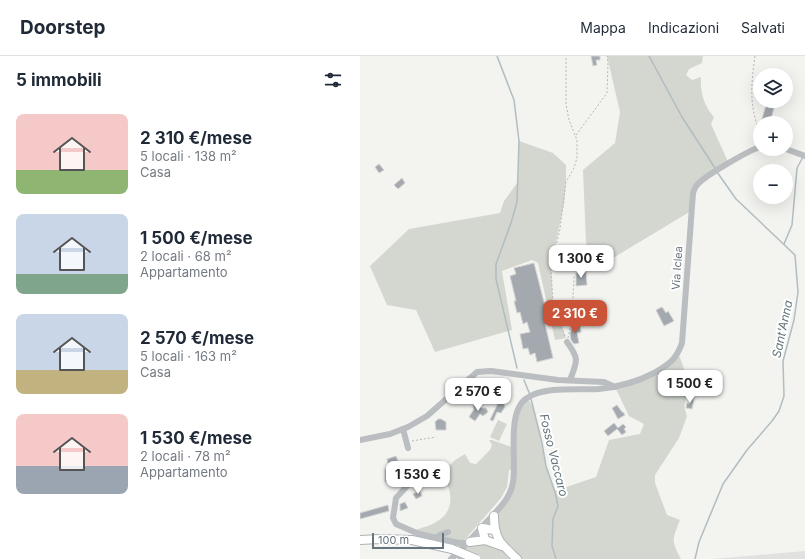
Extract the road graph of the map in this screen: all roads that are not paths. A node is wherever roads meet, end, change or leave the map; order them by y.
1 (753, 151) edge
2 (793, 151) edge
3 (805, 156) edge
4 (568, 342) road end
5 (570, 380) junction
6 (615, 387) junction
7 (403, 429) junction
8 (360, 440) edge
9 (408, 448) dead end
10 (410, 484) dead end
11 (494, 516) junction
12 (482, 528) junction
13 (494, 530) junction
14 (448, 532) dead end
15 (436, 538) junction
16 (360, 540) edge
17 (485, 540) junction
18 (467, 544) junction
19 (502, 546) junction
20 (451, 559) edge
21 (461, 559) edge
22 (476, 559) edge
23 (517, 559) edge

1 - 6 street, Via Iclea
2 - 3 street
4 - 5 street
5 - 6 street
5 - 7 street
6 - 11 street, Via Iclea
7 - 8 street
7 - 9 street
10 - 15 street
11 - 12 street
11 - 13 main road
12 - 13 main road
12 - 17 main road
12 - 18 street
13 - 19 main road
14 - 15 street
15 - 18 street
16 - 22 main road, bridge
17 - 18 main road
17 - 19 main road
18 - 20 street
18 - 21 street
19 - 23 main road

